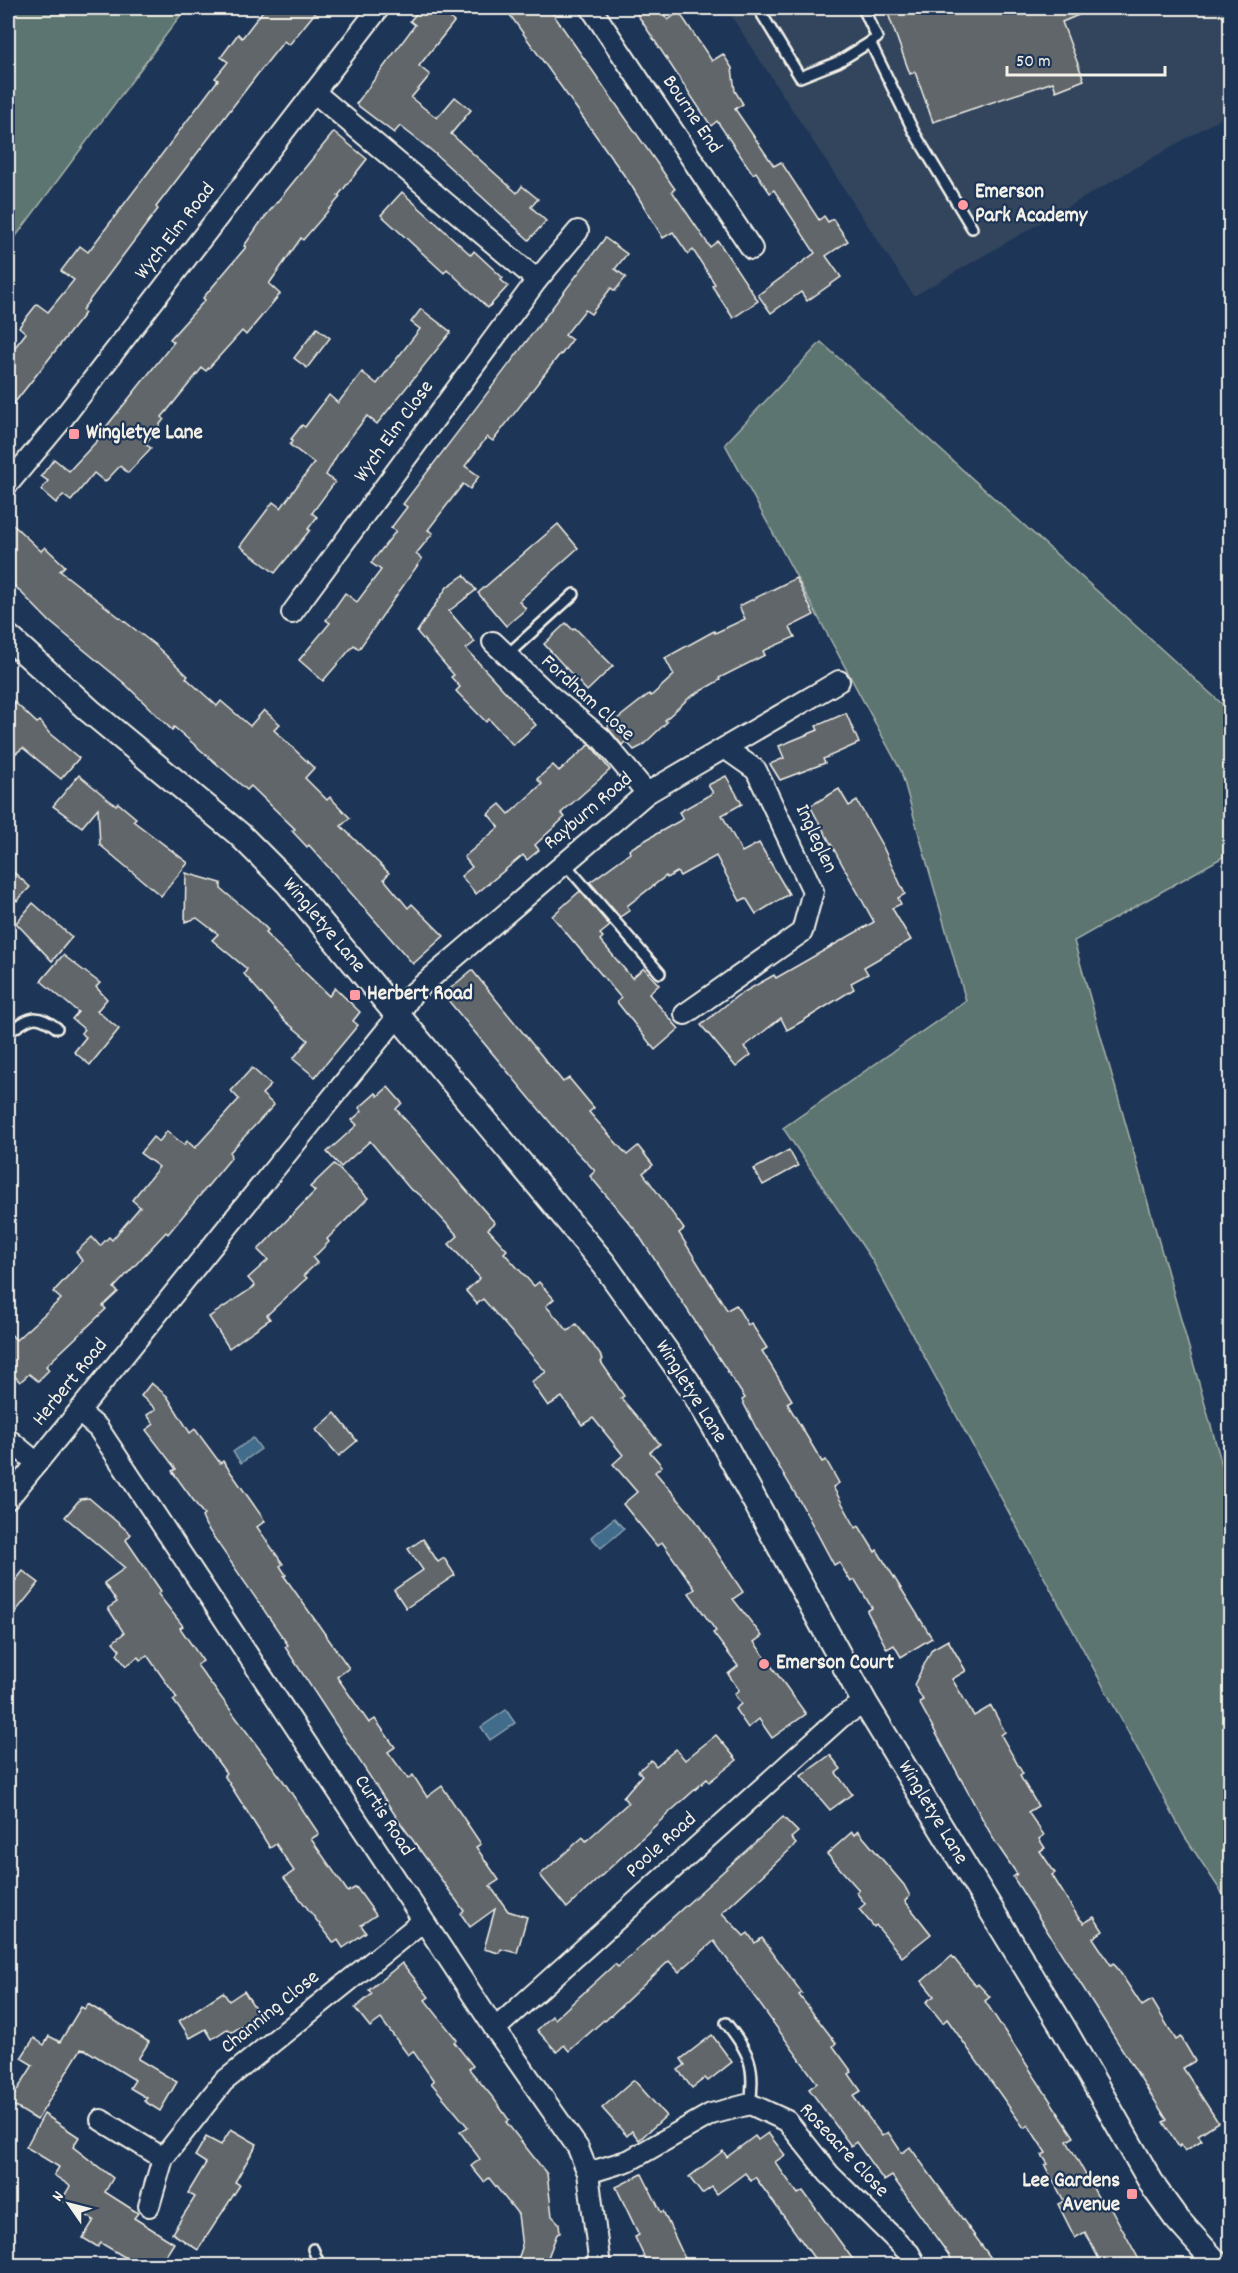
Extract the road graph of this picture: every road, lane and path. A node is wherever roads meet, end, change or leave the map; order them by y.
1 (379, 8) edge
2 (591, 8) edge
3 (758, 8) edge
4 (863, 8) edge
5 (870, 42) junction
6 (314, 92) junction
7 (972, 228) dead end
8 (578, 231) dead end
9 (752, 249) dead end
10 (537, 280) junction
11 (8, 484) edge
12 (574, 594) dead end
13 (292, 613) dead end
14 (8, 637) edge
15 (499, 650) joint
16 (839, 681) dead end
17 (726, 749) junction
18 (647, 793) junction
19 (565, 864) junction
20 (660, 973) dead end
21 (684, 1014) dead end
22 (398, 1016) junction
23 (57, 1028) dead end
24 (8, 1033) edge
25 (79, 1412) junction
26 (8, 1439) edge
27 (37, 1463) junction
28 (8, 1499) edge
29 (865, 1703) junction
30 (423, 1921) junction
31 (726, 2023) dead end
32 (495, 2029) junction
33 (750, 2104) junction
34 (101, 2120) dead end
35 (163, 2158) junction
36 (588, 2173) junction
37 (149, 2206) dead end
38 (313, 2249) dead end
39 (320, 2265) edge
40 (600, 2265) edge
41 (916, 2265) edge
42 (1219, 2265) edge

1 - 6 street, Wych Elm Road
2 - 9 street, Bourne End
3 - 5 lane
4 - 5 lane
5 - 7 lane
6 - 10 street
6 - 11 street, Wych Elm Road
8 - 10 street, Wych Elm Close
10 - 13 street, Wych Elm Close
12 - 15 lane
14 - 22 street, Wingletye Lane
15 - 18 street, Fordham Close
16 - 17 street, Rayburn Road
17 - 18 street, Rayburn Road
17 - 21 street, Ingleglen
18 - 19 street, Rayburn Road
19 - 20 lane
19 - 22 street, Rayburn Road
22 - 25 street, Herbert Road
22 - 29 street, Wingletye Lane
23 - 24 lane
25 - 27 street, Herbert Road
25 - 30 street, Curtis Road
26 - 27 street
27 - 28 street, Herbert Road
29 - 32 street, Poole Road
29 - 42 street, Wingletye Lane
30 - 32 street, Curtis Road
30 - 35 street, Channing Close
31 - 33 lane
32 - 36 street, Curtis Road
33 - 36 street
33 - 41 street, Roseacre Close
34 - 35 street
35 - 37 street, Channing Close
36 - 40 street, Curtis Road
38 - 39 lane

